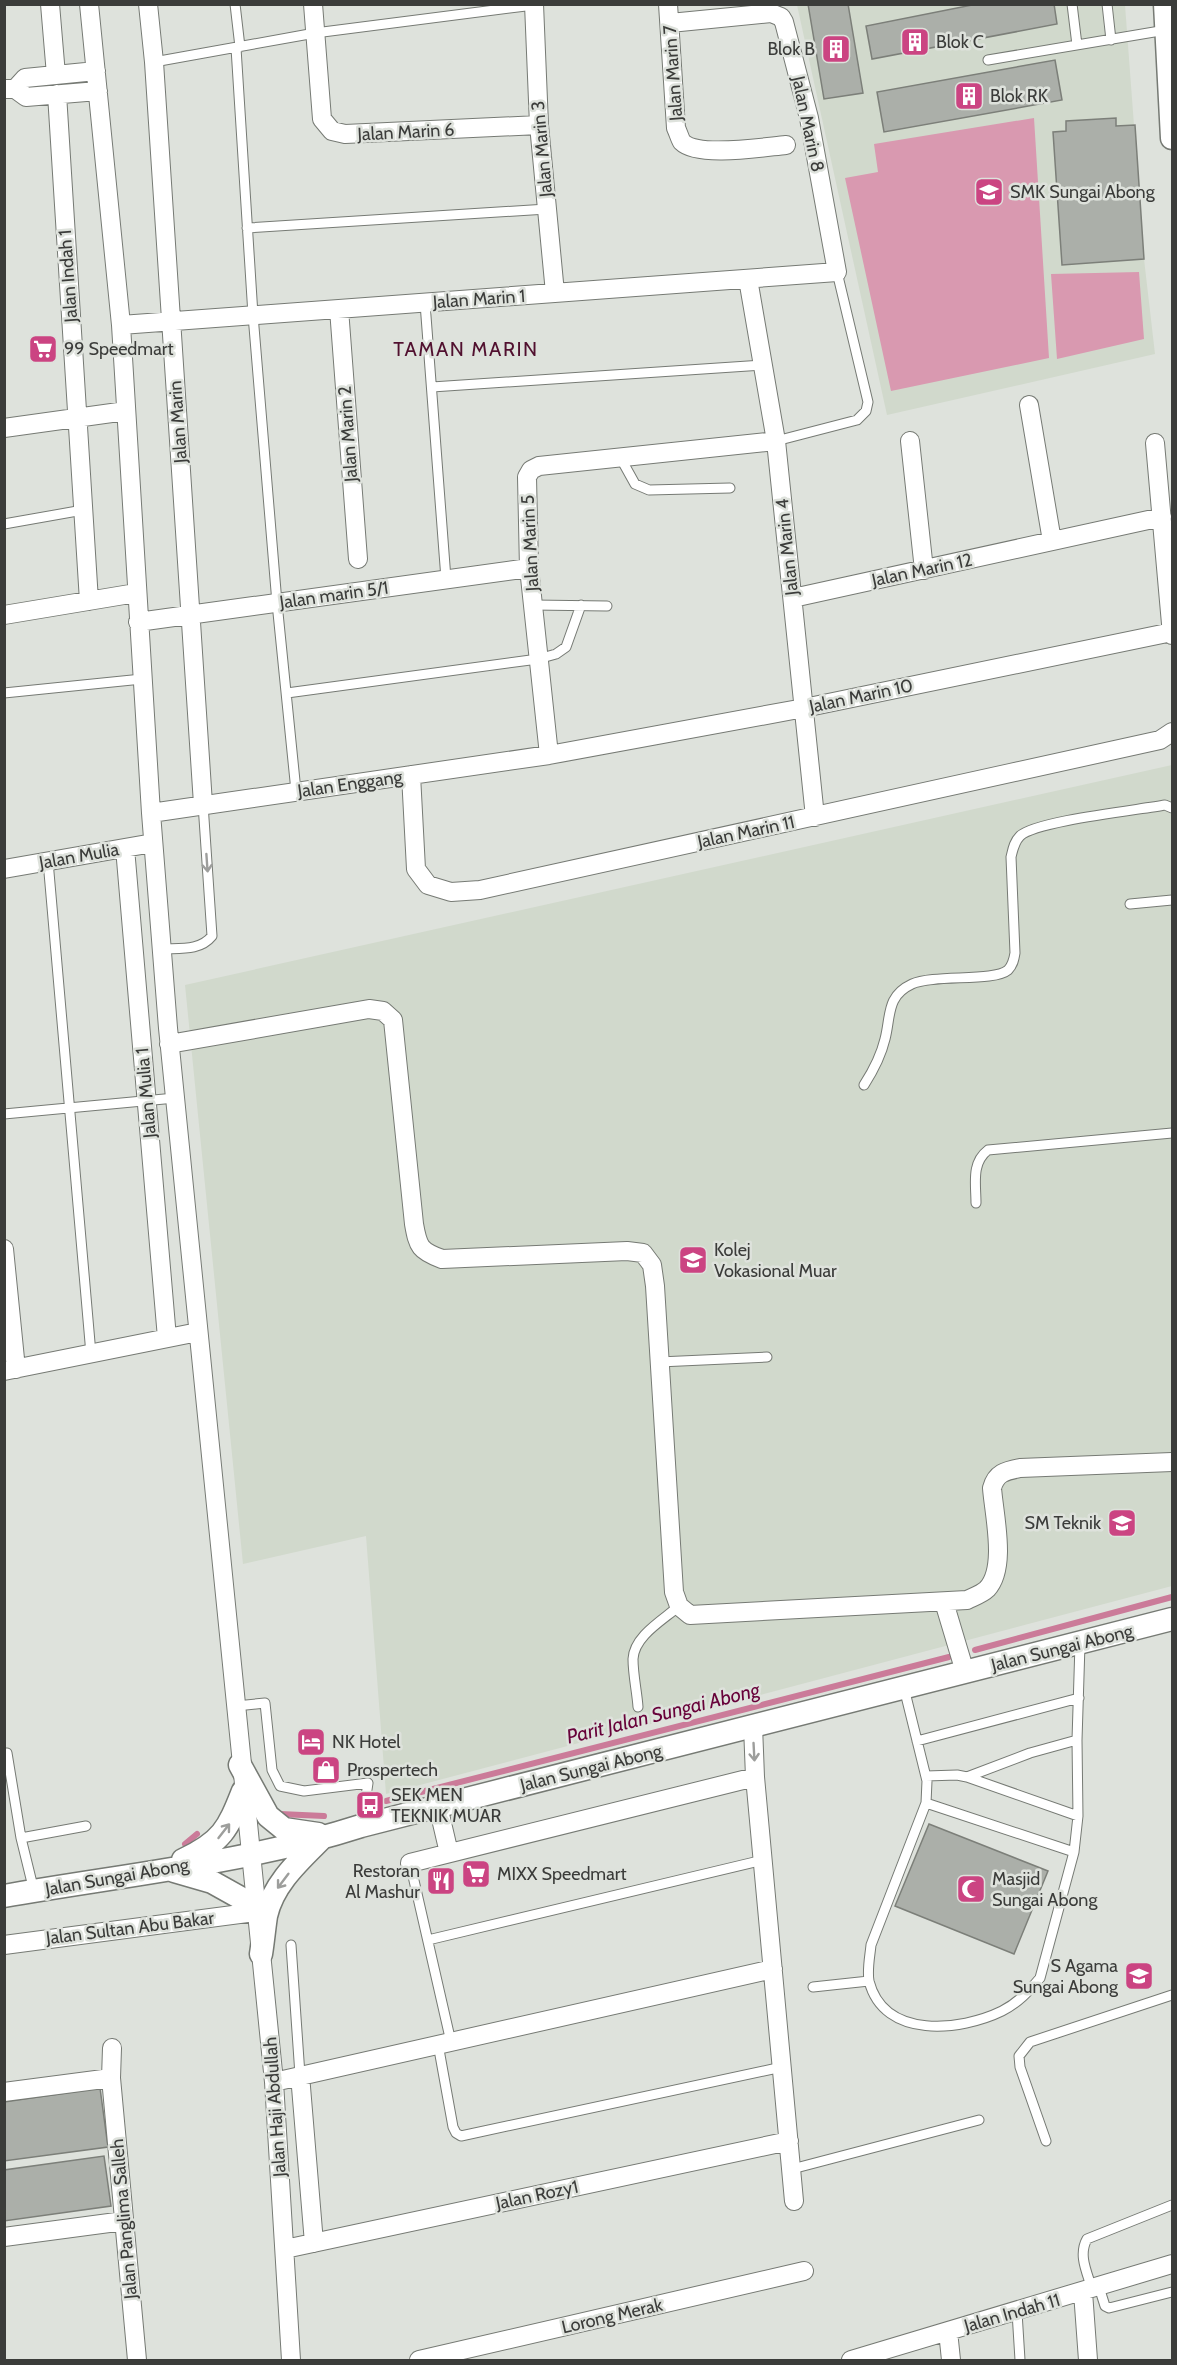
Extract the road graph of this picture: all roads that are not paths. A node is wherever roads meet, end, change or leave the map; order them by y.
1 (50, 4) edge
2 (89, 4) edge
3 (148, 4) edge
4 (236, 4) edge
5 (313, 4) edge
6 (1072, 4) edge
7 (1107, 4) edge
8 (1165, 4) edge
9 (534, 5) edge
10 (669, 14) edge
11 (1166, 30) junction
12 (315, 33) junction
13 (1112, 40) junction
14 (1077, 45) junction
15 (238, 48) junction
16 (988, 60) dead end
17 (154, 62) junction
18 (96, 71) junction
19 (56, 75) junction
20 (10, 89) edge
21 (98, 91) junction
22 (57, 94) junction
23 (539, 125) junction
24 (1173, 138) edge
25 (786, 145) dead end
26 (547, 209) junction
27 (247, 228) junction
28 (837, 272) junction
29 (748, 279) junction
30 (555, 293) junction
31 (425, 303) junction
32 (339, 309) junction
33 (253, 315) junction
34 (171, 322) junction
35 (121, 326) junction
36 (763, 364) junction
37 (432, 387) junction
38 (1029, 405) dead end
39 (126, 411) junction
40 (77, 418) junction
41 (4, 428) edge
42 (776, 441) junction
43 (910, 441) dead end
44 (1155, 443) dead end
45 (620, 457) junction
46 (730, 488) dead end
47 (83, 510) junction
48 (1162, 517) junction
49 (4, 524) edge
50 (1052, 542) junction
51 (358, 559) dead end
52 (529, 568) junction
53 (924, 570) junction
54 (446, 579) junction
55 (136, 593) junction
56 (793, 598) junction
57 (88, 601) junction
58 (277, 603) junction
59 (533, 605) junction
60 (581, 605) junction
61 (607, 606) dead end
62 (4, 615) edge
63 (191, 615) junction
64 (138, 622) junction
65 (1172, 633) edge
66 (538, 659) junction
67 (142, 679) junction
68 (4, 693) edge
69 (287, 693) junction
70 (804, 708) junction
71 (1173, 732) edge
72 (549, 755) junction
73 (411, 775) junction
74 (296, 791) junction
75 (203, 804) junction
76 (1173, 808) edge
77 (150, 813) junction
78 (814, 817) junction
79 (153, 843) junction
80 (125, 848) junction
81 (48, 861) junction
82 (4, 869) edge
83 (1173, 900) edge
84 (1130, 904) dead end
85 (162, 950) junction
86 (169, 1044) junction
87 (864, 1085) dead end
88 (175, 1098) junction
89 (146, 1102) junction
90 (70, 1108) junction
91 (4, 1114) edge
92 (1173, 1133) edge
93 (976, 1203) dead end
94 (4, 1249) edge
95 (198, 1332) junction
96 (166, 1338) junction
97 (91, 1354) junction
98 (767, 1357) dead end
99 (659, 1362) junction
100 (10, 1370) edge
101 (1173, 1462) edge
102 (944, 1602) junction
103 (679, 1606) junction
104 (1173, 1620) edge
105 (1080, 1643) junction
106 (965, 1672) junction
107 (904, 1688) junction
108 (1079, 1698) junction
109 (236, 1706) junction
110 (638, 1707) dead end
111 (753, 1726) junction
112 (1077, 1740) junction
113 (917, 1741) junction
114 (7, 1753) dead end
115 (240, 1765) junction
116 (926, 1776) junction
117 (755, 1777) junction
118 (967, 1777) junction
119 (243, 1791) junction
120 (926, 1803) junction
121 (438, 1806) junction
122 (1078, 1816) junction
123 (86, 1826) dead end
124 (361, 1826) junction
125 (327, 1836) junction
126 (21, 1838) junction
127 (1074, 1852) junction
128 (449, 1853) junction
129 (251, 1854) junction
130 (763, 1860) junction
131 (410, 1863) joint
132 (161, 1869) junction
133 (33, 1891) junction
134 (4, 1896) edge
135 (255, 1909) junction
136 (428, 1940) junction
137 (4, 1945) edge
138 (291, 1945) dead end
139 (261, 1954) junction
140 (773, 1969) junction
141 (869, 1981) junction
142 (813, 1987) dead end
143 (1173, 1995) edge
144 (444, 2043) junction
145 (111, 2048) dead end
146 (782, 2067) junction
147 (300, 2075) junction
148 (111, 2078) junction
149 (274, 2082) junction
150 (4, 2092) edge
151 (979, 2120) dead end
152 (789, 2141) junction
153 (1046, 2141) dead end
154 (792, 2169) junction
155 (794, 2201) dead end
156 (1173, 2205) edge
157 (124, 2221) junction
158 (4, 2237) edge
159 (314, 2243) junction
160 (285, 2250) junction
161 (1173, 2264) edge
162 (804, 2271) dead end
163 (1091, 2289) junction
164 (1173, 2292) edge
165 (1017, 2312) junction
166 (948, 2331) junction
167 (885, 2356) edge
168 (136, 2360) edge
169 (291, 2361) edge
170 (419, 2361) edge
171 (851, 2361) edge
172 (951, 2361) edge
173 (1020, 2361) edge
174 (1088, 2361) edge

1 - 19 street
2 - 18 street, Jalan Haji Abdullah
3 - 17 street, Jalan Marin
4 - 15 lane
5 - 12 street, Jalan Marin 6
6 - 14 lane
7 - 13 lane
8 - 11 street
9 - 12 lane
9 - 23 street, Jalan Marin 3
10 - 25 street, Jalan Marin 7
10 - 28 street, Jalan Marin 8
11 - 13 lane
11 - 24 street
12 - 15 lane
12 - 23 street, Jalan Marin 6
13 - 14 lane
14 - 16 lane
15 - 17 lane
15 - 27 lane
17 - 34 street, Jalan Marin
18 - 19 street
18 - 21 street, Jalan Haji Abdullah
19 - 20 street
20 - 22 street
21 - 22 street
21 - 35 street, Jalan Haji Abdullah
22 - 40 street, Jalan Indah 1
23 - 26 street, Jalan Marin 3
26 - 27 lane
26 - 30 street, Jalan Marin 3
27 - 33 lane
28 - 29 street, Jalan Marin 1
28 - 42 lane
29 - 30 street, Jalan Marin 1
29 - 36 street, Jalan Marin 4
30 - 31 street, Jalan Marin 1
31 - 32 street, Jalan Marin 1
31 - 37 lane
32 - 33 street, Jalan Marin 1
32 - 51 street, Jalan Marin 2
33 - 34 street, Jalan Marin 1
33 - 58 lane
34 - 35 street, Jalan Marin 1
34 - 63 street, Jalan Marin
35 - 39 street, Jalan Haji Abdullah
36 - 37 lane
36 - 42 street, Jalan Marin 4
37 - 54 lane
38 - 50 street
39 - 40 street
39 - 55 street, Jalan Haji Abdullah
40 - 41 street
40 - 47 street, Jalan Indah 1
42 - 45 street, Jalan Marin 5
42 - 56 street, Jalan Marin 4
43 - 53 street
44 - 48 street
45 - 46 lane
45 - 52 street, Jalan Marin 5
47 - 49 lane
47 - 57 street, Jalan Indah 1
48 - 50 street, Jalan Marin 12
48 - 65 street
50 - 53 street, Jalan Marin 12
52 - 54 street, Jalan marin 5/1
52 - 59 street, Jalan Marin 5
53 - 56 street, Jalan Marin 12
54 - 58 street, Jalan marin 5/1
55 - 57 street
55 - 64 street, Jalan Haji Abdullah
56 - 70 street, Jalan Marin 4
57 - 62 street
58 - 63 street, Jalan marin 5/1
58 - 69 lane
59 - 60 lane
59 - 66 street, Jalan Marin 5
60 - 61 lane
60 - 66 lane
63 - 64 street, Jalan marin 5/1
63 - 75 street, Jalan Marin
64 - 67 street, Jalan Haji Abdullah
65 - 70 street, Jalan Marin 10
66 - 69 lane
66 - 72 street, Jalan Marin 5
67 - 68 lane
67 - 77 street, Jalan Haji Abdullah
69 - 74 lane
70 - 72 street, Jalan Marin 10
70 - 78 street, Jalan Marin 4
71 - 78 street, Jalan Marin 11
72 - 73 street, Jalan Enggang
73 - 74 street, Jalan Enggang
73 - 78 street, Jalan Marin 11
74 - 75 street, Jalan Enggang
75 - 77 street, Jalan Enggang
75 -> 85 lane
76 - 87 lane
77 - 79 street, Jalan Haji Abdullah
79 - 80 street, Jalan Mulia
79 - 85 street, Jalan Haji Abdullah
80 - 81 street, Jalan Mulia
80 - 89 street, Jalan Mulia 1
81 - 82 street, Jalan Mulia
81 - 90 lane
83 - 84 lane
85 - 86 street, Jalan Haji Abdullah
86 - 88 street, Jalan Haji Abdullah
86 - 99 street
88 - 89 lane
88 - 95 street, Jalan Haji Abdullah
89 - 90 lane
89 - 96 street, Jalan Mulia 1
90 - 91 lane
90 - 97 lane
92 - 93 lane
94 - 100 street
95 - 96 street
95 - 109 street, Jalan Haji Abdullah
96 - 97 street
97 - 100 street
98 - 99 lane
99 - 103 street
101 - 102 street
102 - 103 street
102 - 106 street
103 - 110 lane
104 - 105 street, Jalan Sungai Abong
105 - 106 street, Jalan Sungai Abong
105 - 108 lane
106 - 107 street, Jalan Sungai Abong
107 - 111 street, Jalan Sungai Abong
107 - 113 lane
108 - 112 lane
108 - 113 lane
109 - 115 street, Jalan Haji Abdullah
109 - 124 lane
111 -> 117 street
111 - 121 street, Jalan Sungai Abong
112 - 118 lane
112 - 122 lane
113 - 116 lane
114 - 126 lane
115 - 119 street, Jalan Haji Abdullah
115 - 125 street
116 - 118 lane
116 - 120 lane
117 - 128 street
117 - 130 street
118 - 122 lane
119 - 129 street, Jalan Haji Abdullah
132 -> 119 street
120 - 127 lane
120 - 141 lane
121 - 124 street, Jalan Sungai Abong
121 - 128 street
122 - 127 lane
123 - 126 lane
124 - 125 street, Jalan Sungai Abong
125 - 129 street, Jalan Sungai Abong
125 -> 139 street
126 - 133 lane
127 - 141 lane
128 - 131 street
129 - 132 street, Jalan Sungai Abong
129 - 135 street, Jalan Haji Abdullah
130 - 136 lane
130 - 140 street
131 - 136 lane
132 - 133 street, Jalan Sungai Abong
132 - 135 street
133 - 134 street, Jalan Sungai Abong
135 - 137 street, Jalan Sultan Abu Bakar
135 - 139 street, Jalan Haji Abdullah
136 - 144 lane
138 - 147 lane
139 - 149 street, Jalan Haji Abdullah
140 - 144 street
140 - 146 street
141 - 142 lane
143 - 153 lane
144 - 146 lane
144 - 147 street
145 - 148 street, Jalan Panglima Salleh
146 - 152 street
147 - 149 street
147 - 159 street
148 - 150 street
148 - 157 street, Jalan Panglima Salleh
149 - 160 street, Jalan Haji Abdullah
151 - 154 lane
152 - 154 street
152 - 159 street, Jalan Rozy1
154 - 155 street
156 - 163 lane
157 - 158 street
157 - 168 street, Jalan Panglima Salleh
159 - 160 street, Jalan Rozy1
160 - 169 street, Jalan Haji Abdullah
161 - 163 street, Jalan Indah 11
162 - 170 street, Lorong Merak
163 - 164 lane
163 - 165 street, Jalan Indah 11
163 - 174 street
165 - 166 street, Jalan Indah 11
165 - 173 lane
166 - 167 street, Jalan Indah 11
166 - 172 street
167 - 171 street, Jalan Indah 11

